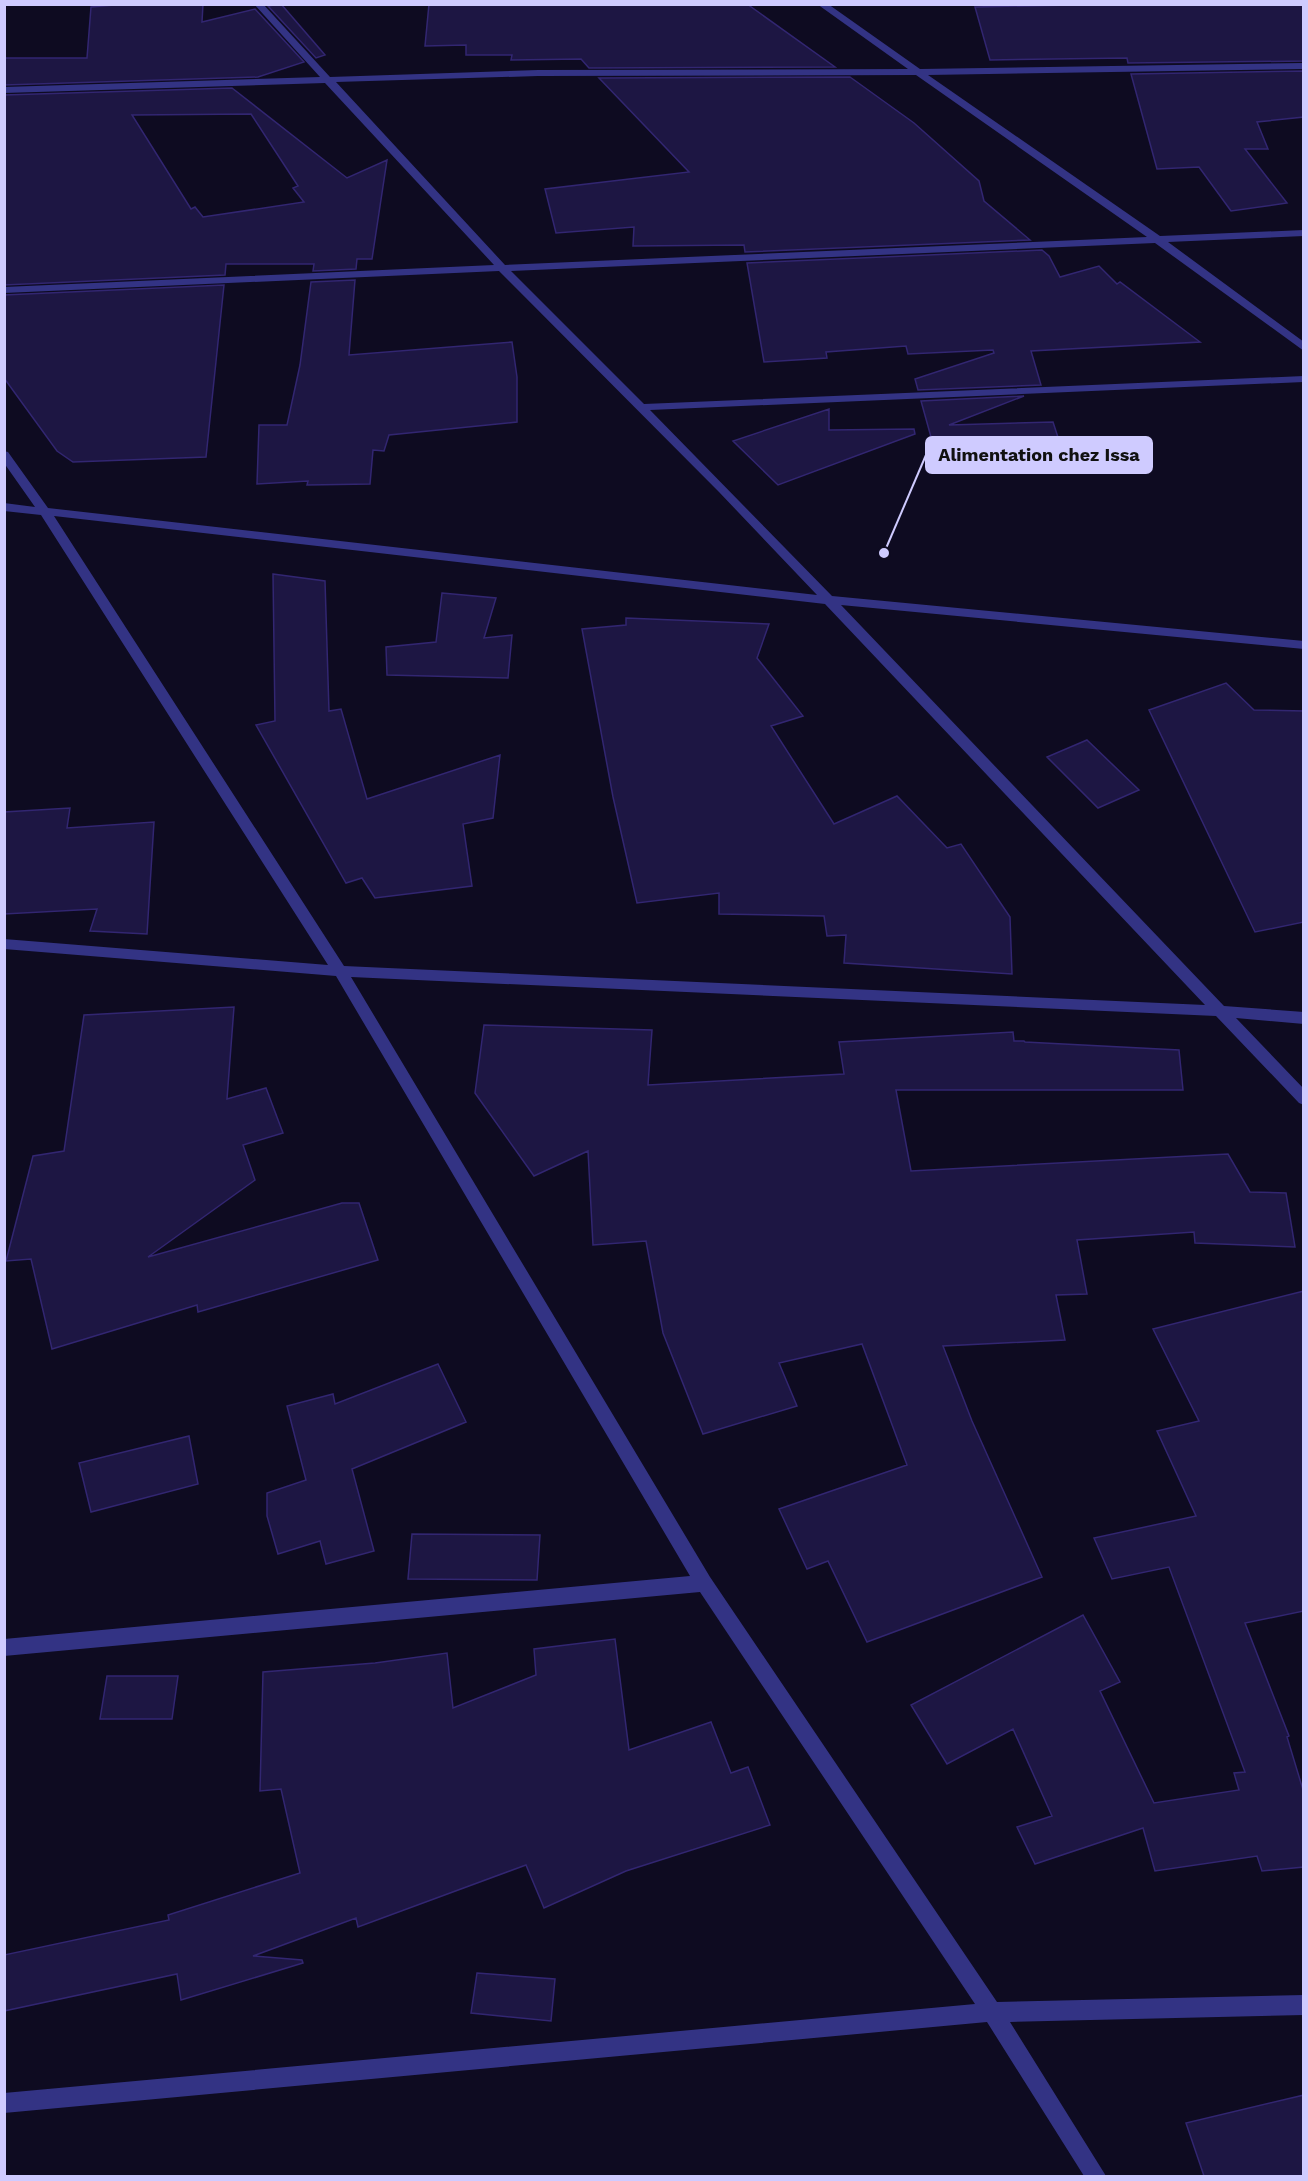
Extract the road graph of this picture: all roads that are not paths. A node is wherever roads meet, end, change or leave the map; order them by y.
1 (258, 4) edge
2 (821, 4) edge
3 (1304, 66) edge
4 (916, 72) junction
5 (326, 80) junction
6 (4, 90) edge
7 (1304, 233) edge
8 (1157, 239) junction
9 (502, 268) junction
10 (4, 290) edge
11 (1304, 348) edge
12 (1304, 379) edge
13 (642, 407) junction
14 (4, 454) edge
15 (4, 507) edge
16 (45, 512) junction
17 (829, 600) junction
18 (1304, 645) edge
19 (4, 944) edge
20 (340, 972) junction
21 (1220, 1011) junction
22 (1304, 1018) edge
23 (1304, 1099) edge
24 (704, 1583) junction
25 (4, 1648) edge
26 (1304, 2005) edge
27 (992, 2012) junction
28 (4, 2103) edge
29 (1096, 2176) edge

1 - 5 street
2 - 4 street
3 - 4 street
4 - 5 street
4 - 8 street
5 - 6 street
5 - 9 street
7 - 8 street
8 - 9 street
8 - 11 street
9 - 10 street
9 - 13 street
12 - 13 street
13 - 17 street
14 - 16 street
15 - 16 street
16 - 17 street
16 - 20 street
17 - 18 street
17 - 21 street
19 - 20 street
20 - 21 street
20 - 24 street
21 - 22 street
21 - 23 street
24 - 25 street
24 - 27 street
26 - 27 street
27 - 28 street
27 - 29 street

